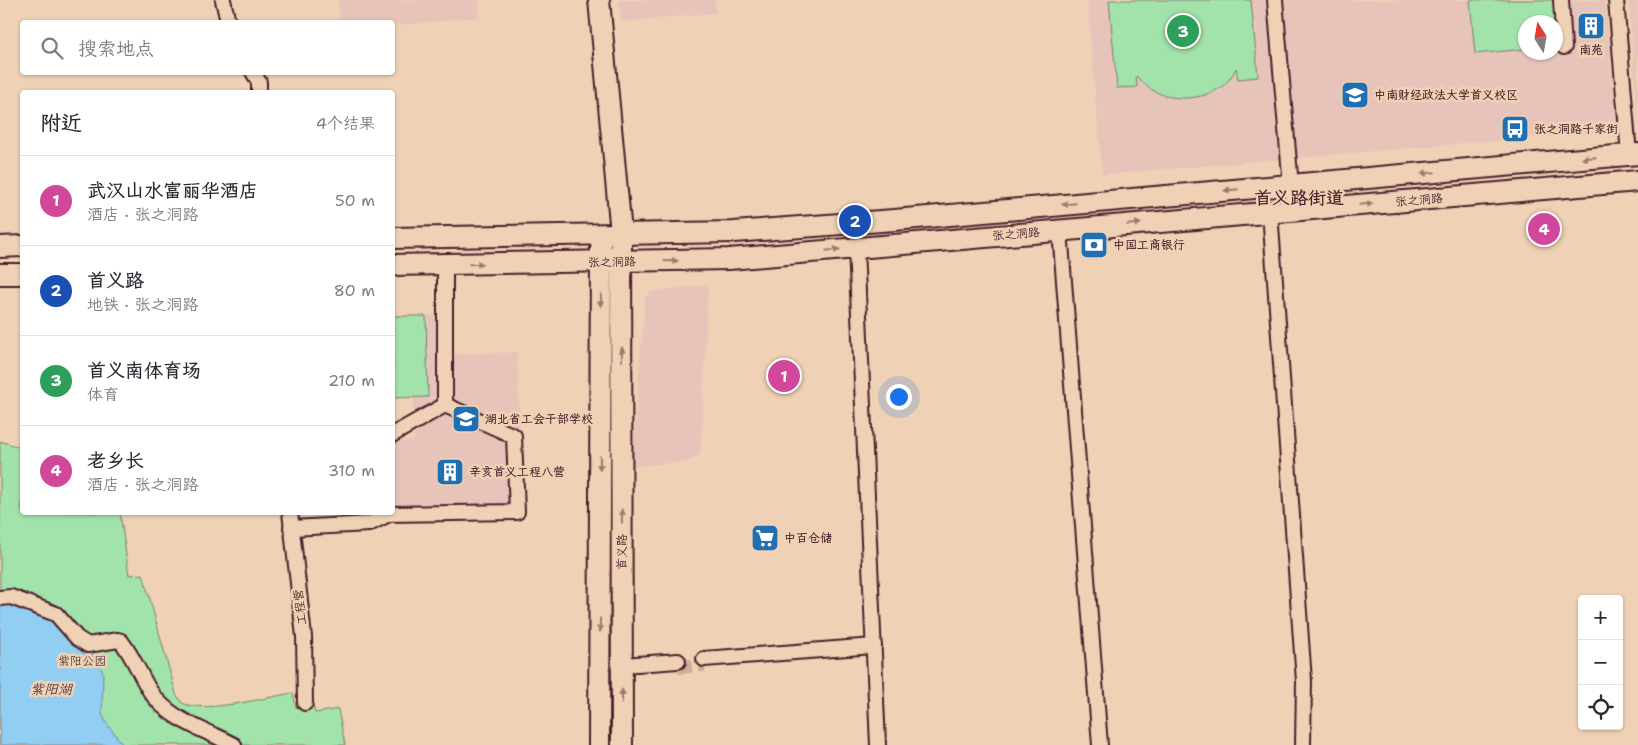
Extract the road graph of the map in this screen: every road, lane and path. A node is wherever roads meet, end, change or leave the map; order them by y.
1 (223, 0) edge
2 (599, 0) edge
3 (1275, 0) edge
4 (1561, 0) edge
5 (1616, 0) edge
6 (228, 20) edge
7 (1564, 47) dead end
8 (255, 75) edge
9 (259, 90) edge
10 (1634, 154) edge
11 (1638, 180) edge
12 (1291, 185) junction
13 (1293, 210) junction
14 (1270, 212) junction
15 (1060, 230) junction
16 (621, 233) junction
17 (601, 234) junction
18 (395, 238) edge
19 (20, 246) edge
20 (0, 247) edge
21 (856, 247) junction
22 (601, 262) junction
23 (622, 262) junction
24 (445, 265) junction
25 (395, 266) edge
26 (0, 274) edge
27 (20, 274) edge
28 (445, 406) junction
29 (395, 434) edge
30 (395, 513) edge
31 (290, 515) edge
32 (385, 515) edge
33 (291, 528) junction
34 (0, 598) edge
35 (874, 648) junction
36 (704, 662) tunnel mouth
37 (678, 664) tunnel mouth
38 (622, 669) junction
39 (305, 702) dead end
40 (234, 745) edge
41 (599, 745) edge
42 (622, 745) edge
43 (878, 745) edge
44 (1100, 745) edge
45 (1303, 745) edge

1 - 6 street
2 - 16 main road, 首义路
3 - 12 street
4 - 7 street
5 - 10 street
8 - 9 street
10 -> 12 main road, 张之洞路
13 -> 11 main road, 张之洞路
12 - 13 street
12 -> 16 main road, 张之洞路
13 - 14 main road, 张之洞路
15 -> 14 main road, 张之洞路
14 - 45 street
15 - 21 main road, 张之洞路
15 - 44 street
16 - 17 main road, 张之洞路
16 - 23 main road, 首义路
17 - 18 main road, 张之洞路
17 - 22 main road, 首义路
19 - 20 main road
23 -> 21 main road, 张之洞路
21 - 35 street
22 - 23 main road, 张之洞路
24 -> 22 main road, 张之洞路
22 -> 41 main road, 首义路
38 -> 23 main road, 首义路
24 - 25 main road, 张之洞路
24 - 28 street
26 - 27 main road
28 - 29 street
28 - 30 street
31 - 33 street, 工程营
32 - 33 street
33 - 39 street, 工程营
34 - 40 street
35 - 36 street
35 - 43 street
37 - 38 street
42 -> 38 main road, 首义路

